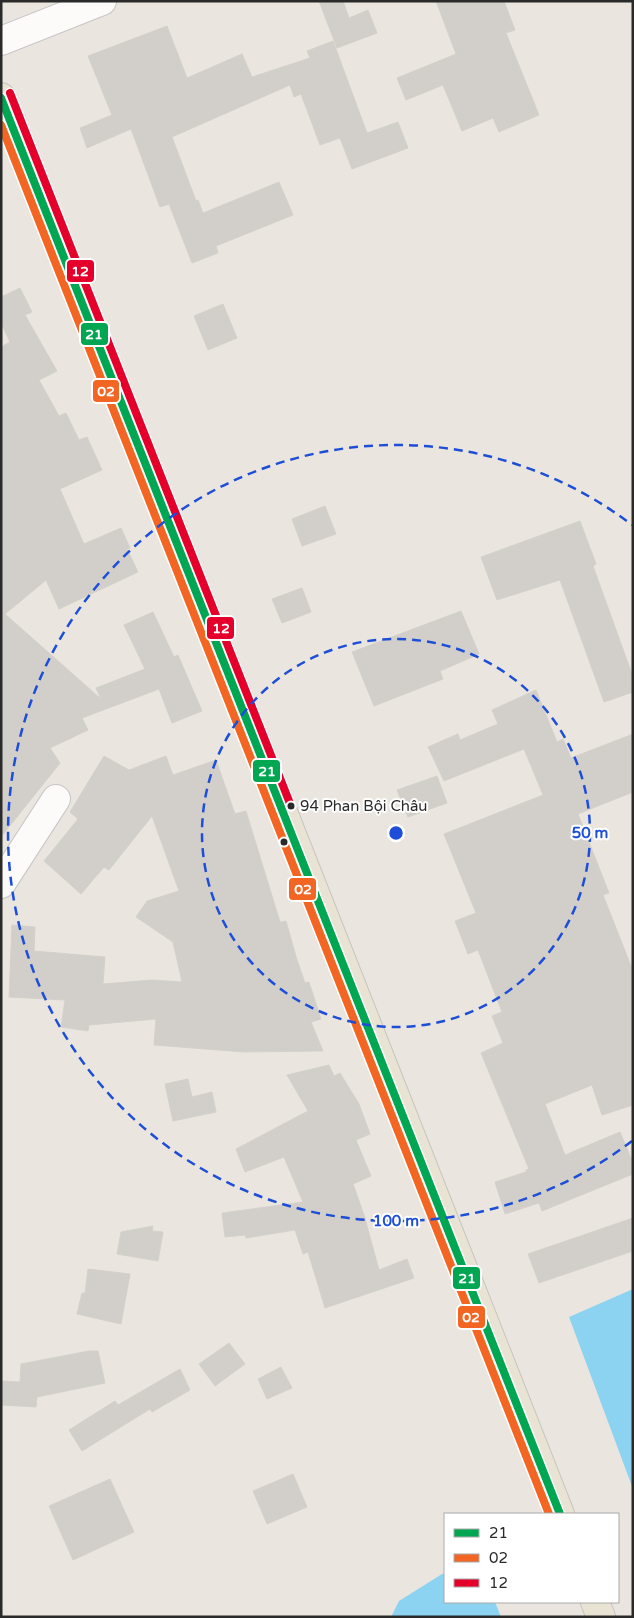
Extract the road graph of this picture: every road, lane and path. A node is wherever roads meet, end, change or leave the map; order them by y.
1 (102, 1) edge
2 (1, 41) edge
3 (1, 97) edge
4 (56, 799) dead end
5 (4, 875) edge
6 (560, 1513) edge
7 (595, 1603) edge
8 (601, 1617) edge

1 - 2 street
3 - 6 main road
4 - 5 street
7 - 8 main road

